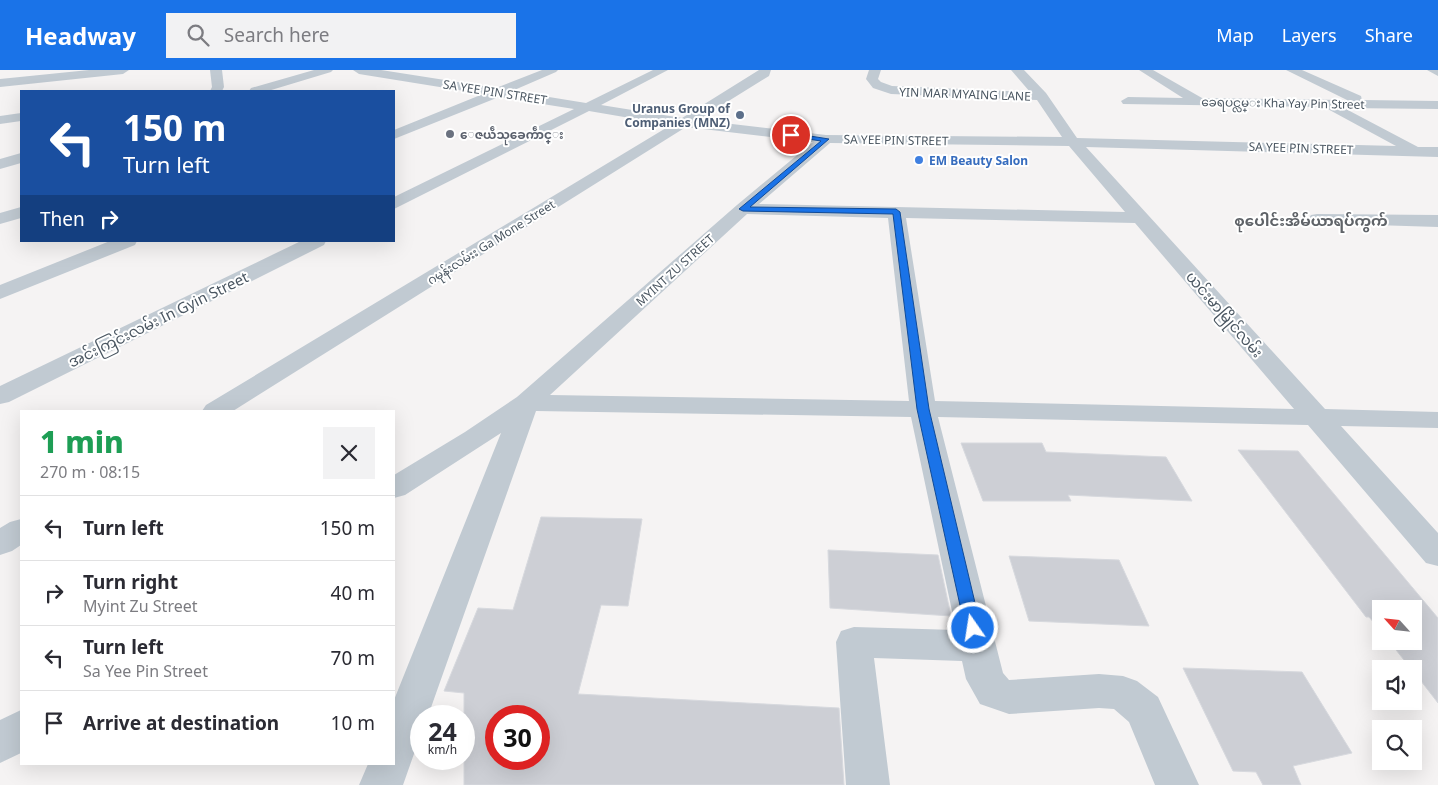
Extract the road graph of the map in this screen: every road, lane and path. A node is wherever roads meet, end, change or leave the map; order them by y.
1 (123, 70) edge
2 (216, 70) edge
3 (327, 70) edge
4 (360, 70) edge
5 (439, 70) edge
6 (552, 70) edge
7 (662, 70) edge
8 (764, 70) edge
9 (875, 70) edge
10 (1017, 70) edge
11 (1145, 70) edge
12 (1292, 70) edge
13 (1433, 70) edge
14 (1438, 72) edge
15 (414, 79) junction
16 (0, 83) edge
17 (387, 88) dead end
18 (216, 90) edge
19 (258, 90) edge
20 (497, 93) junction
21 (1041, 96) junction
22 (1128, 102) dead end
23 (1200, 102) junction
24 (1326, 104) junction
25 (1367, 104) junction
26 (1438, 105) edge
27 (590, 107) junction
28 (20, 117) edge
29 (0, 120) edge
30 (685, 123) junction
31 (395, 135) edge
32 (826, 139) junction
33 (1073, 142) junction
34 (1417, 152) junction
35 (1438, 152) edge
36 (20, 158) edge
37 (0, 164) edge
38 (395, 204) edge
39 (743, 209) junction
40 (20, 212) edge
41 (896, 212) junction
42 (1141, 218) junction
43 (0, 219) edge
44 (1317, 219) dead end
45 (1419, 221) junction
46 (1438, 221) edge
47 (1438, 233) edge
48 (126, 242) edge
49 (315, 242) edge
50 (0, 293) edge
51 (0, 396) edge
52 (526, 403) junction
53 (923, 409) junction
54 (217, 410) edge
55 (1317, 418) junction
56 (1438, 420) edge
57 (395, 487) edge
58 (20, 531) edge
59 (0, 543) edge
60 (1438, 554) edge
61 (977, 646) junction
62 (20, 730) edge
63 (0, 744) edge
64 (395, 749) edge
65 (389, 765) edge
66 (381, 785) edge
67 (868, 785) edge
68 (1177, 785) edge

1 - 16 street
2 - 18 street
3 - 19 street
4 - 15 street, SA YEE PIN STREET
5 - 15 street
6 - 20 street
7 - 27 street
8 - 30 street, ဂမုန်းလမ်းး Ga Mone Street
9 - 21 street, YIN MAR MYAING LANE
10 - 21 street, ယင်းမာမြိုင်လမ်း
11 - 23 street
12 - 25 street
13 - 14 street
15 - 17 street
15 - 20 street, SA YEE PIN STREET
20 - 27 street, SA YEE PIN STREET
20 - 31 street
21 - 33 street, ယင်းမာမြိုင်လမ်း
22 - 23 street, ခေရပင္လမ္း Kha Yay Pin Street
23 - 24 street, ခေရပင္လမ္း Kha Yay Pin Street
24 - 25 street, ခေရပင္လမ္း Kha Yay Pin Street
24 - 34 street
25 - 26 street, ခေရပင္လမ္း Kha Yay Pin Street
27 - 30 street, SA YEE PIN STREET
27 - 38 street
28 - 29 street
30 - 32 street, SA YEE PIN STREET
30 - 54 street, ဂမုန်းလမ်းး Ga Mone Street
32 - 33 street, SA YEE PIN STREET
32 - 39 street, MYINT ZU STREET
33 - 34 street, SA YEE PIN STREET
33 - 42 street, ယင်းမာမြိုင်လမ်း
34 - 35 street, SA YEE PIN STREET
36 - 37 street
39 - 41 street
39 - 52 street, MYINT ZU STREET
40 - 43 street
41 - 42 street
41 - 53 street
42 - 55 street, ယင်းမာမြိုင်လမ်း
44 - 45 street
45 - 46 street
45 - 47 street
48 - 50 street
49 - 51 street, အင်းကြင်းလမ်း In Gyin Street
52 - 53 street
52 - 57 street, MYINT ZU STREET
52 - 64 street
53 - 55 street
53 - 61 street
55 - 56 street
55 - 60 street, ယင်းမာမြိုင်လမ်း
58 - 59 street
61 - 67 street
61 - 68 street
62 - 63 street
65 - 66 street

